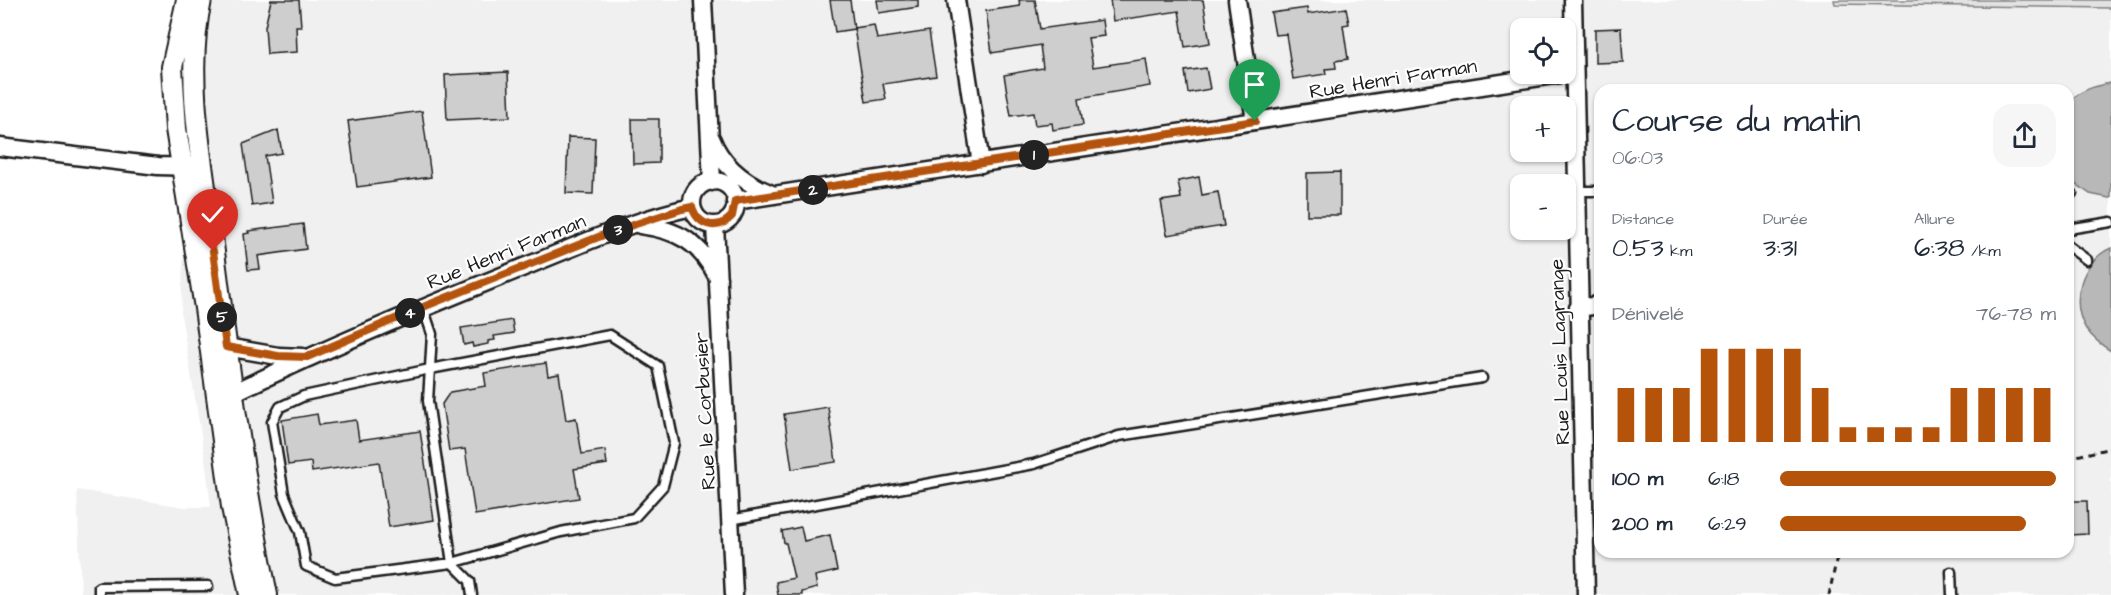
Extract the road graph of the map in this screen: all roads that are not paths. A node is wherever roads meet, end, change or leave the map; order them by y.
1 (187, 0) edge
2 (201, 0) edge
3 (703, 0) edge
4 (956, 0) edge
5 (1236, 0) edge
6 (1573, 0) edge
7 (1572, 18) edge
8 (1510, 81) edge
9 (1568, 84) edge
10 (1255, 121) junction
11 (710, 134) junction
12 (0, 147) edge
13 (981, 164) junction
14 (202, 166) junction
15 (180, 168) junction
16 (1574, 174) edge
17 (712, 182) junction
18 (1594, 190) edge
19 (1576, 191) edge
20 (775, 195) junction
21 (735, 201) junction
22 (692, 207) junction
23 (2111, 222) edge
24 (635, 224) junction
25 (715, 225) junction
26 (2074, 228) edge
27 (1576, 230) edge
28 (2074, 250) edge
29 (2087, 260) dead end
30 (719, 278) junction
31 (1594, 306) edge
32 (423, 307) junction
33 (1578, 308) junction
34 (218, 348) junction
35 (307, 357) junction
36 (430, 369) junction
37 (1482, 378) dead end
38 (225, 395) junction
39 (730, 520) junction
40 (452, 563) junction
41 (1951, 572) dead end
42 (208, 586) dead end
43 (99, 595) edge
44 (250, 595) edge
45 (267, 595) edge
46 (472, 595) edge
47 (735, 595) edge
48 (1586, 595) edge
49 (1952, 595) edge

1 - 15 street
2 - 14 street
3 - 11 street
4 - 13 street
5 - 10 street
6 - 7 street, Rue Louis Lagrange
8 - 10 street, Rue Henri Farman
9 - 16 street, Rue Louis Lagrange
10 - 13 street, Rue Henri Farman
11 - 17 street
11 - 20 street
12 - 15 street
13 - 20 street, Rue Henri Farman
14 - 15 street
14 - 34 street
15 - 34 street
17 - 21 street
17 - 22 street
18 - 19 lane
20 - 21 street, Rue Henri Farman
21 - 25 street
22 - 24 street, Rue Henri Farman
22 - 25 street
23 - 26 lane
24 - 30 street
24 - 32 street, Rue Henri Farman
25 - 30 street, Rue le Corbusier
27 - 33 street, Rue Louis Lagrange
28 - 29 lane
30 - 39 street, Rue le Corbusier
31 - 33 street
32 - 35 street, Rue Henri Farman
32 - 36 lane
33 - 48 street, Rue Louis Lagrange
34 - 35 street, Rue Henri Farman
34 - 38 street
35 - 38 street, Rue Henri Farman
36 - 40 lane
36 - 40 lane
36 - 40 lane
37 - 39 lane
38 - 44 street
38 - 45 street
39 - 47 street, Rue le Corbusier
40 - 46 lane
41 - 49 lane
42 - 43 lane

